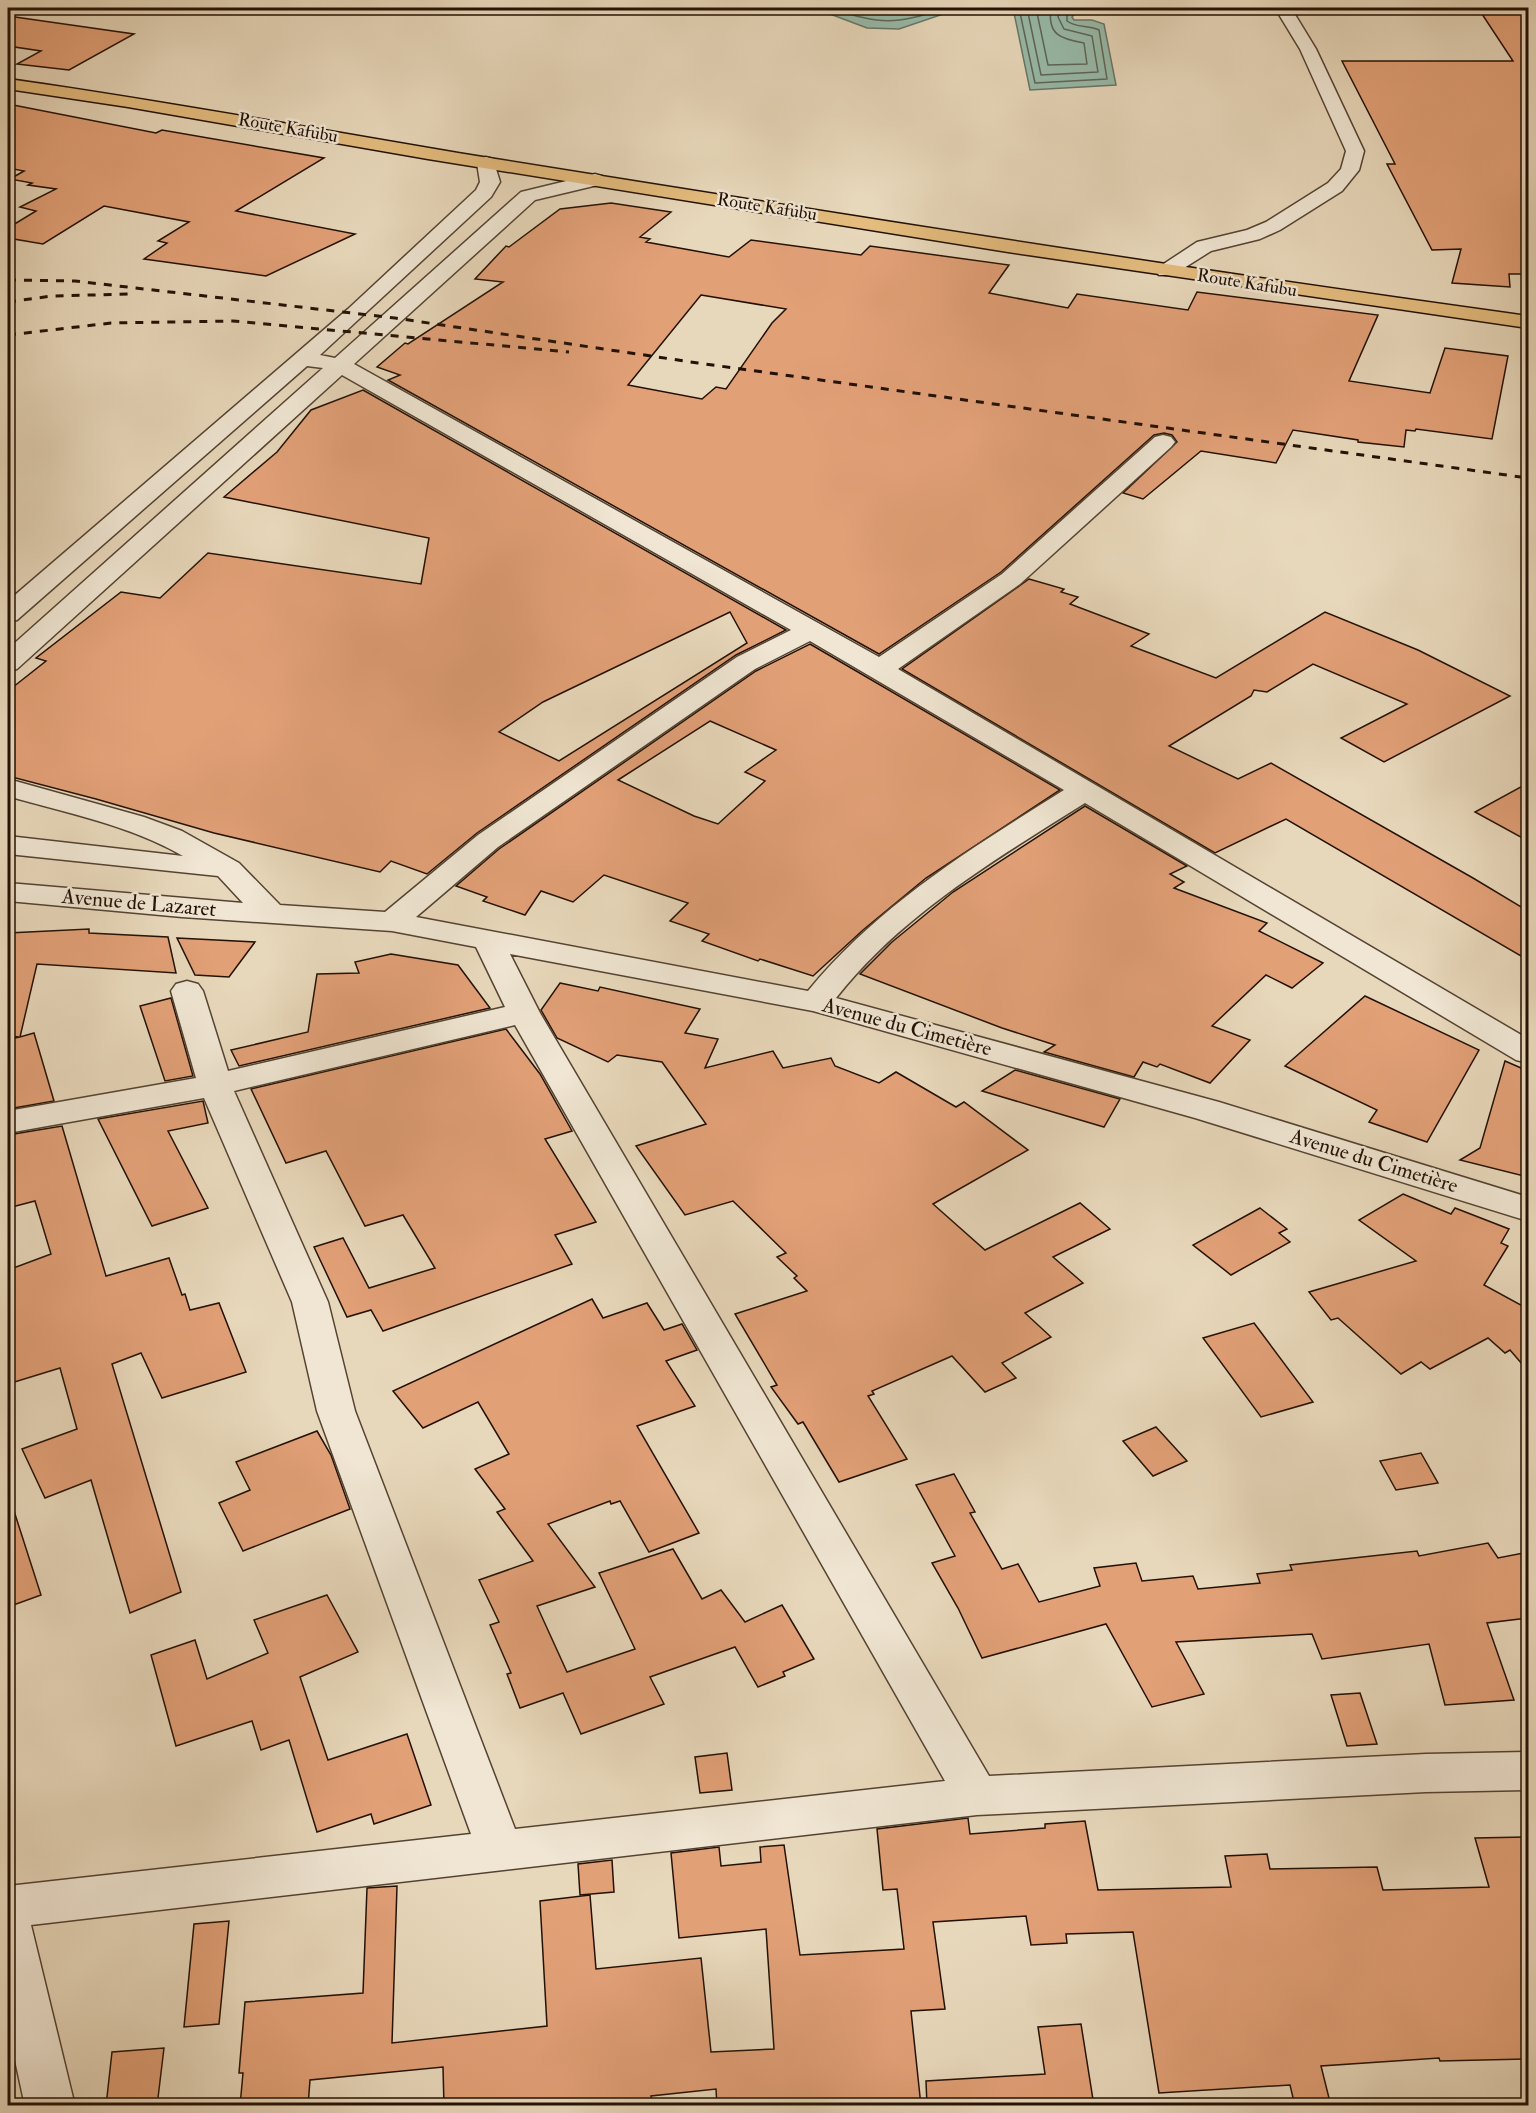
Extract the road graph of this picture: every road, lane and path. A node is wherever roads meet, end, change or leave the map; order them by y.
1 (1283, 8) edge
2 (8, 84) edge
3 (486, 163) junction
4 (596, 180) junction
5 (1166, 271) junction
6 (1528, 322) edge
7 (302, 358) junction
8 (340, 365) junction
9 (1163, 442) dead end
10 (8, 614) edge
11 (811, 630) junction
12 (8, 663) edge
13 (880, 669) junction
14 (8, 787) edge
15 (1085, 790) junction
16 (8, 845) edge
17 (228, 869) junction
18 (8, 892) edge
19 (270, 913) junction
20 (392, 922) junction
21 (489, 942) junction
22 (187, 991) dead end
23 (816, 1002) junction
24 (524, 1013) junction
25 (1528, 1053) edge
26 (215, 1085) junction
27 (8, 1122) edge
28 (1528, 1209) edge
29 (1528, 1772) edge
30 (977, 1796) junction
31 (500, 1850) junction
32 (8, 1907) edge
33 (8, 1927) edge
34 (50, 2106) edge

1 - 5 street
2 - 3 main road, Route Kafubu
3 - 4 main road, Route Kafubu
3 - 7 street
4 - 5 main road, Route Kafubu
4 - 8 street
5 - 6 main road, Route Kafubu
7 - 8 street
7 - 10 street
8 - 11 street
8 - 12 street
9 - 13 street
11 - 13 street
11 - 20 street
13 - 15 street
14 - 17 street
15 - 23 street
15 - 25 street
16 - 17 street
17 - 19 street
18 - 19 street, Avenue de Lazaret
19 - 20 street, Avenue du Cimetière
20 - 21 street, Avenue du Cimetière
21 - 23 street, Avenue du Cimetière
21 - 24 street
22 - 26 street
23 - 28 street, Avenue du Cimetière
24 - 26 street
24 - 30 street
26 - 27 street
26 - 31 street
29 - 30 street
30 - 31 street
31 - 32 street
33 - 34 street

